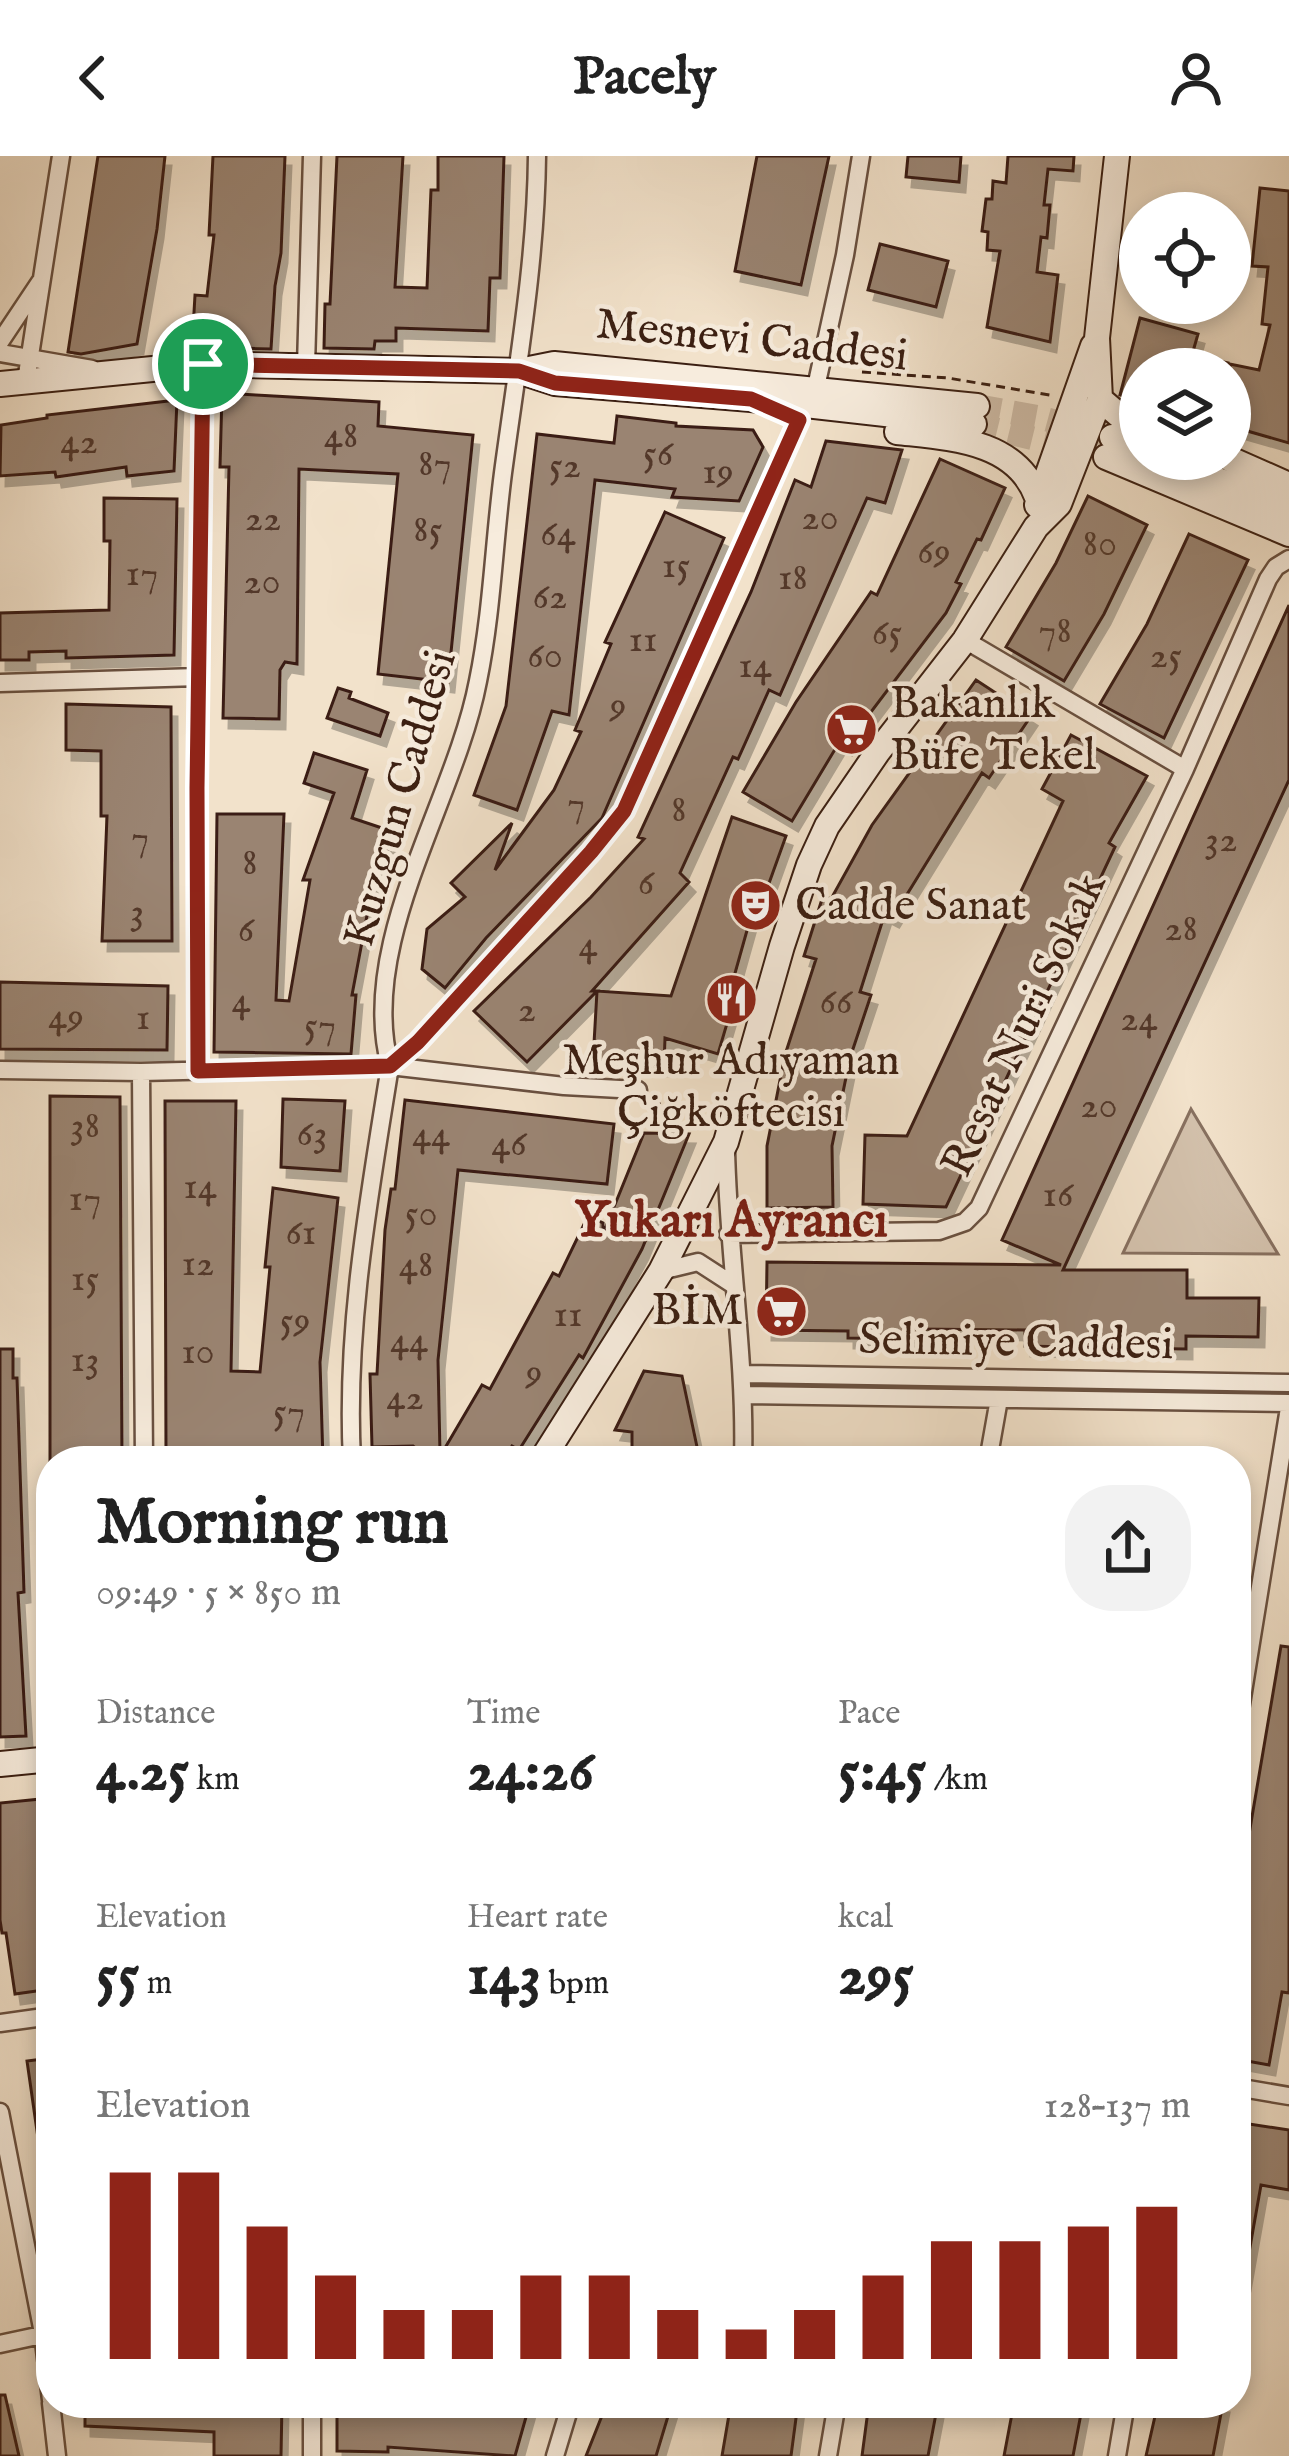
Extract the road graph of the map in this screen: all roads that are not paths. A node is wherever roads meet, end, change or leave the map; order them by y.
1 (60, 156) edge
2 (312, 156) edge
3 (537, 156) edge
4 (861, 156) edge
5 (1117, 156) edge
6 (41, 282) junction
7 (1096, 338) junction
8 (0, 342) edge
9 (0, 353) edge
10 (203, 364) junction
11 (305, 366) junction
12 (30, 369) junction
13 (519, 371) junction
14 (819, 379) junction
15 (0, 384) edge
16 (1100, 398) junction
17 (751, 399) junction
18 (799, 420) junction
19 (1119, 432) edge
20 (1251, 468) edge
21 (1198, 480) edge
22 (1218, 480) edge
23 (1289, 485) edge
24 (1037, 497) junction
25 (1289, 510) edge
26 (1036, 527) junction
27 (1289, 534) edge
28 (1289, 559) edge
29 (965, 640) junction
30 (198, 677) junction
31 (0, 683) edge
32 (1185, 769) junction
33 (390, 1066) junction
34 (0, 1070) edge
35 (198, 1071) junction
36 (142, 1072) junction
37 (643, 1096) road end
38 (726, 1142) junction
39 (728, 1234) junction
40 (661, 1271) junction
41 (732, 1284) junction
42 (742, 1374) junction
43 (1289, 1383) edge
44 (745, 1395) junction
45 (999, 1399) junction
46 (1289, 1405) edge
47 (144, 1446) edge
48 (352, 1446) edge
49 (550, 1446) edge
50 (743, 1446) edge
51 (991, 1446) edge
52 (1282, 1494) edge
53 (1251, 1657) edge
54 (36, 1760) edge
55 (0, 1764) edge
56 (36, 2018) edge
57 (0, 2023) edge
58 (1251, 2090) edge
59 (1289, 2096) edge
60 (0, 2112) edge
61 (36, 2281) edge
62 (36, 2336) edge
63 (0, 2344) edge
64 (53, 2418) edge
65 (312, 2418) edge
66 (566, 2418) edge
67 (834, 2418) edge
68 (1123, 2418) edge
69 (57, 2456) edge
70 (312, 2456) edge
71 (555, 2456) edge
72 (828, 2456) edge
73 (1117, 2456) edge

1 - 6 street
2 - 11 street
3 - 13 street, Kuzgun Caddesi
4 - 14 street
5 - 7 main road
6 - 8 street
6 - 12 street
7 - 16 main road
7 - 24 main road
9 - 12 street
10 - 11 main road, Mesnevi Caddesi
10 - 12 main road, Mesnevi Caddesi
10 - 30 street
11 - 13 main road, Mesnevi Caddesi
12 - 15 main road, Mesnevi Caddesi
13 - 14 main road, Mesnevi Caddesi
13 - 17 main road, Mesnevi Caddesi
13 - 33 street, Kuzgun Caddesi
14 - 17 main road, Mesnevi Caddesi
16 - 19 main road
16 - 26 main road
17 - 18 main road
18 - 24 main road
18 - 33 street
20 - 23 main road
21 - 27 main road
22 - 25 main road
24 - 26 main road
26 - 29 main road
28 - 32 street, Resat Nuri Sokak
29 - 32 street
29 - 38 main road
30 - 31 street
30 - 35 street
32 - 39 street, Resat Nuri Sokak
33 - 35 street
33 - 37 street
33 - 48 street, Kuzgun Caddesi
34 - 36 street
35 - 36 street
36 - 47 street
38 - 39 street
38 - 40 main road
39 - 41 street
40 - 41 street
40 - 49 main road
41 - 42 street
42 - 43 street, Selimiye Caddesi
42 - 44 street
44 - 45 street, Selimiye Caddesi
44 - 50 street
45 - 46 street, Selimiye Caddesi
45 - 51 street
46 - 52 street
52 - 53 street
54 - 55 main road
56 - 57 street
58 - 59 street
60 - 61 street
62 - 63 street
64 - 69 street
65 - 70 street
66 - 71 street
67 - 72 street
68 - 73 street

